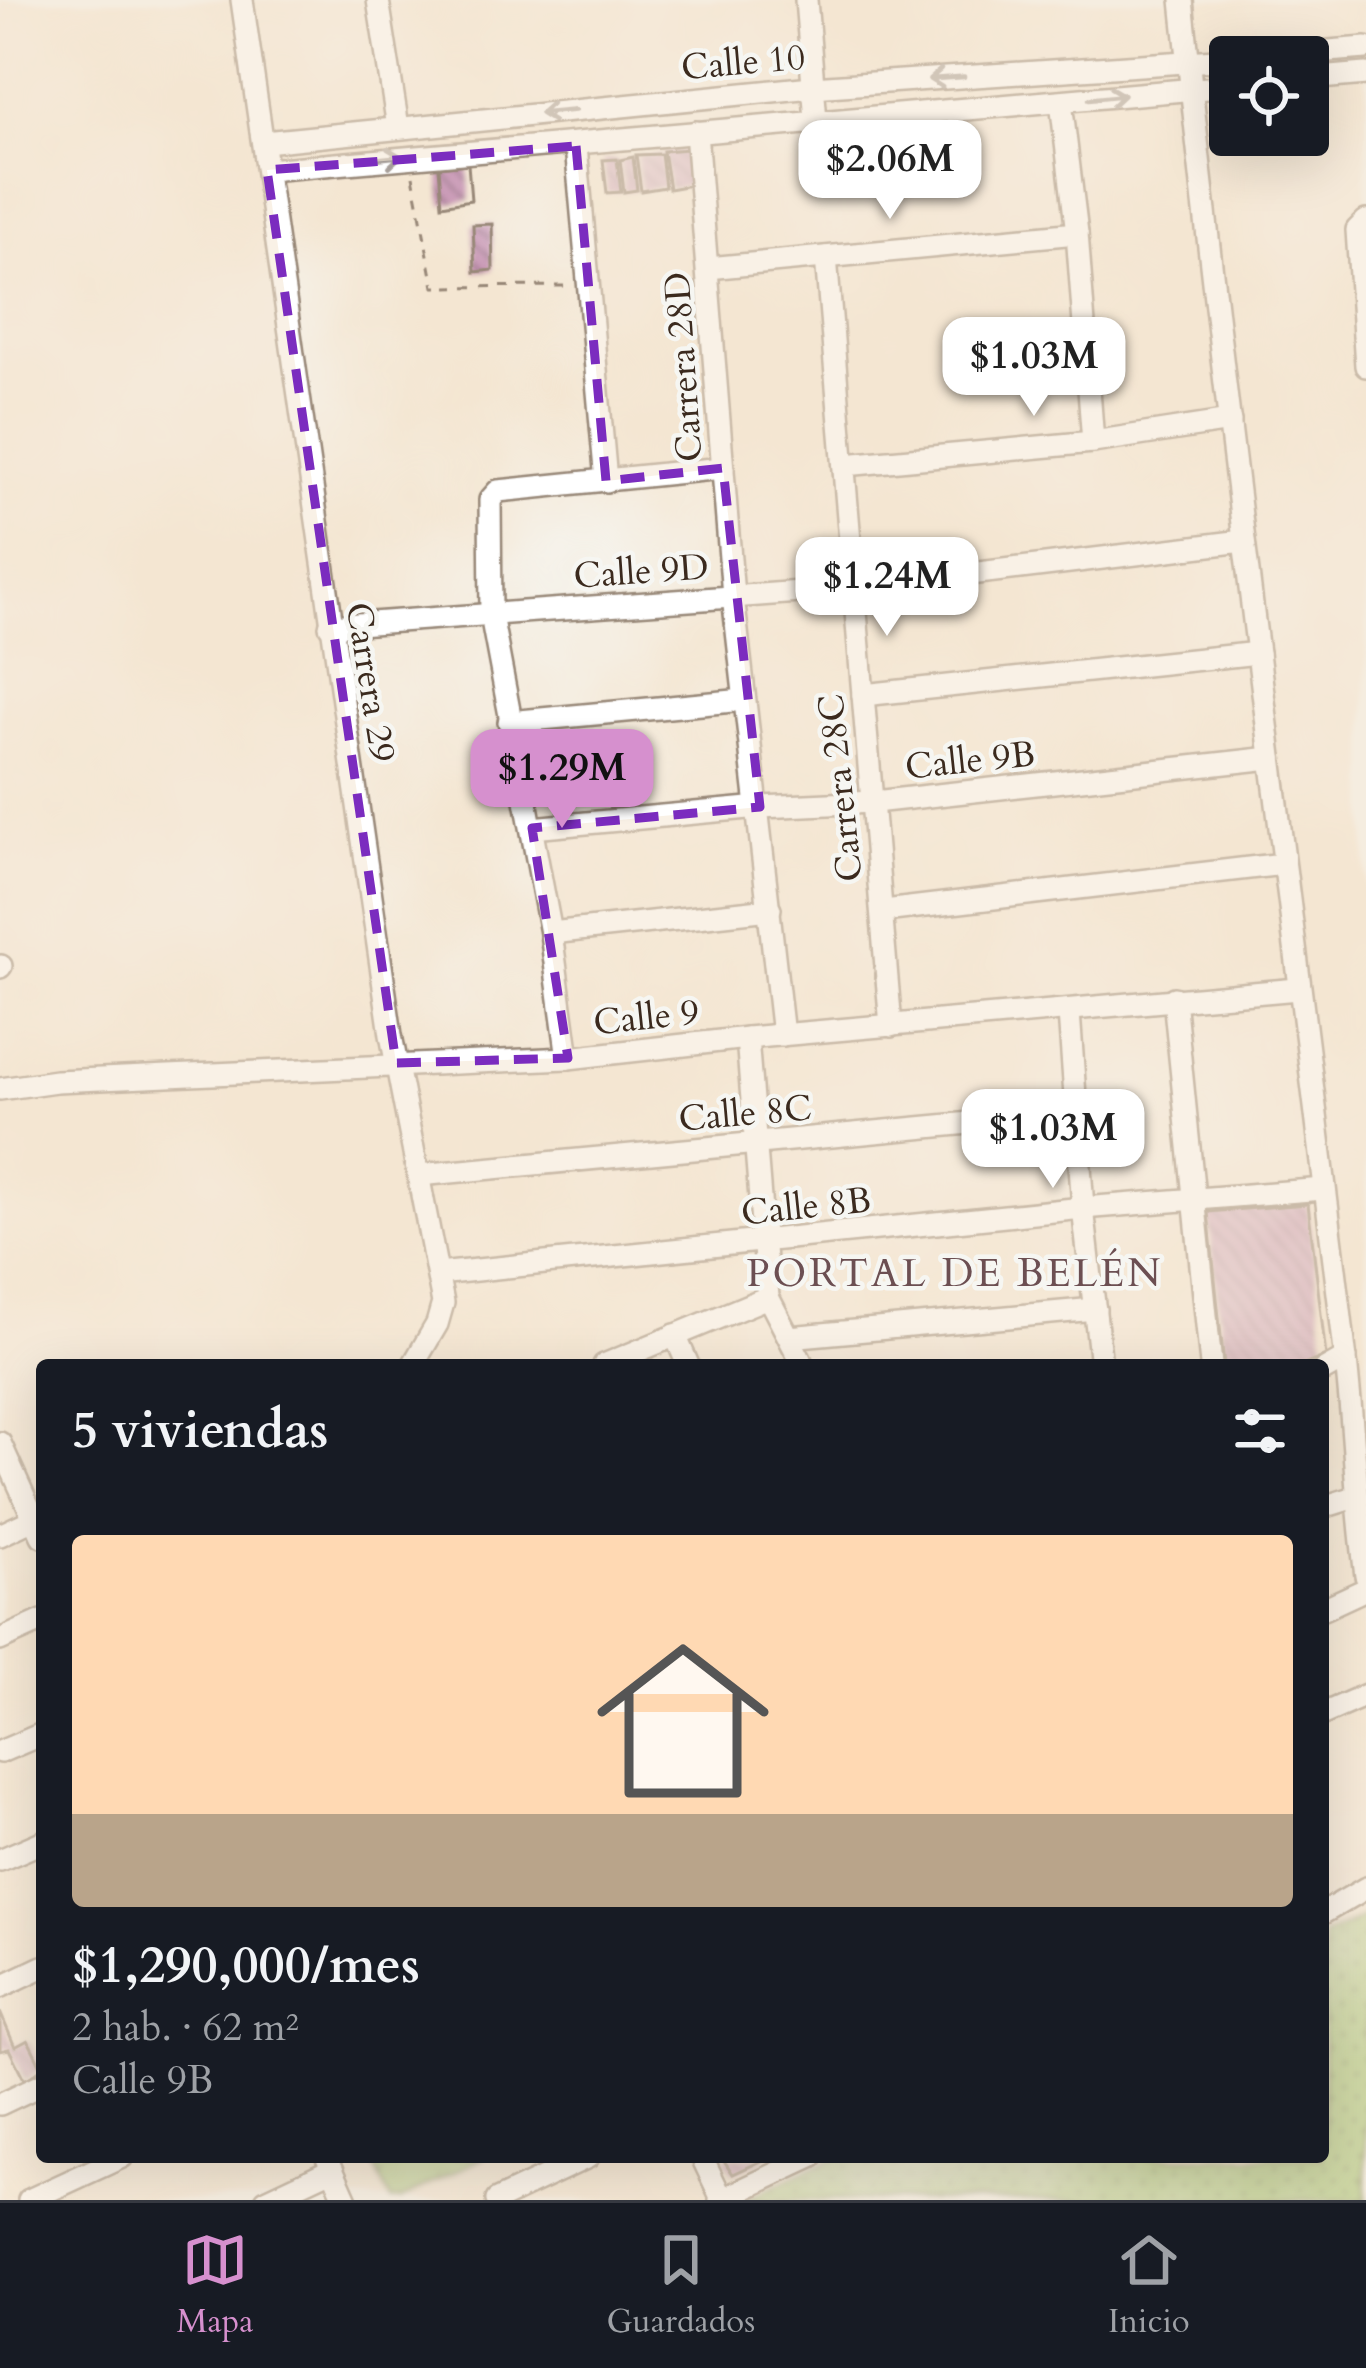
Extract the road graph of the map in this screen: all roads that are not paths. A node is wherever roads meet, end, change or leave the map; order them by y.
1 (242, 0) edge
2 (378, 0) edge
3 (806, 0) edge
4 (1181, 0) edge
5 (1366, 48) edge
6 (1329, 51) edge
7 (1209, 60) edge
8 (1188, 62) junction
9 (1366, 74) edge
10 (1329, 77) edge
11 (812, 87) junction
12 (1209, 88) edge
13 (1192, 89) junction
14 (1061, 102) junction
15 (816, 120) junction
16 (398, 127) junction
17 (696, 132) junction
18 (263, 142) junction
19 (576, 146) junction
20 (267, 170) junction
21 (1366, 221) edge
22 (1077, 233) junction
23 (826, 257) junction
24 (708, 268) junction
25 (1366, 366) edge
26 (1230, 421) junction
27 (1093, 442) junction
28 (844, 465) junction
29 (722, 468) junction
30 (606, 481) junction
31 (1244, 541) junction
32 (855, 588) junction
33 (733, 596) junction
34 (490, 614) junction
35 (329, 626) junction
36 (1258, 653) junction
37 (863, 695) junction
38 (744, 700) junction
39 (508, 722) junction
40 (1271, 758) junction
41 (874, 802) junction
42 (760, 807) junction
43 (532, 828) junction
44 (1283, 864) junction
45 (770, 910) junction
46 (884, 910) junction
47 (551, 933) junction
48 (1298, 989) junction
49 (1174, 998) junction
50 (1069, 1012) junction
51 (891, 1026) junction
52 (783, 1035) junction
53 (747, 1037) junction
54 (568, 1058) junction
55 (397, 1064) junction
56 (0, 1089) edge
57 (1076, 1113) junction
58 (756, 1144) junction
59 (419, 1175) junction
60 (1324, 1189) junction
61 (1194, 1200) junction
62 (1083, 1208) junction
63 (766, 1243) junction
64 (438, 1274) junction
65 (768, 1297) junction
66 (1095, 1309) junction
67 (675, 1335) junction
68 (789, 1337) junction
69 (1346, 1358) junction
70 (417, 1359) edge
71 (618, 1359) edge
72 (685, 1359) edge
73 (800, 1359) edge
74 (1100, 1359) edge
75 (1210, 1359) edge
76 (1329, 1368) edge
77 (1366, 1372) edge
78 (0, 1443) edge
79 (1355, 1497) junction
80 (1329, 1505) edge
81 (36, 1517) edge
82 (36, 1524) edge
83 (0, 1535) edge
84 (1366, 1576) edge
85 (1366, 1589) edge
86 (1329, 1606) edge
87 (36, 1624) edge
88 (0, 1640) edge
89 (1366, 1695) edge
90 (1329, 1711) edge
91 (36, 1736) edge
92 (0, 1752) edge
93 (36, 1845) edge
94 (0, 1860) edge
95 (1366, 1888) edge
96 (1329, 1910) edge
97 (36, 1970) edge
98 (0, 1987) edge
99 (36, 2087) edge
100 (0, 2104) edge
101 (109, 2163) edge
102 (329, 2163) edge
103 (575, 2163) edge
104 (706, 2163) edge
105 (799, 2163) edge
106 (721, 2199) edge
107 (28, 2200) edge
108 (266, 2200) edge
109 (346, 2200) edge
110 (497, 2200) edge

1 - 18 street, Carrera 29
2 - 16 street
3 - 11 street
4 - 8 street
5 - 6 street
7 - 8 street, Calle 10
8 -> 11 street, Calle 10
8 - 13 street
9 - 10 street
11 - 15 street
11 -> 16 street, Calle 10
12 - 13 street, Calle 10
14 -> 13 street, Calle 10
13 - 26 street
14 - 15 street, Calle 10
14 - 22 street
15 - 17 street, Calle 10
16 - 18 street, Calle 10
17 - 19 street, Calle 10
17 - 24 street, Carrera 28D
18 - 20 street, Carrera 29
20 -> 19 street, Calle 10
19 - 30 street
20 - 35 street, Carrera 29
21 - 25 street
22 - 23 street
22 - 27 street
23 - 24 street
23 - 28 street, Carrera 28C
24 - 29 street, Carrera 28D
26 - 27 street
26 - 31 street
27 - 28 street
28 - 32 street, Carrera 28C
29 - 30 street
29 - 33 street, Carrera 28D
30 - 34 street
31 - 32 street, Calle 9D
31 - 36 street
32 - 33 street, Calle 9D
32 - 37 street, Carrera 28C
33 - 34 street, Calle 9D
33 - 38 street, Carrera 28D
34 - 35 street, Calle 9D
34 - 39 street
35 - 55 street, Carrera 29
36 - 37 street
36 - 40 street
37 - 41 street, Carrera 28C
38 - 39 street
38 - 42 street, Carrera 28D
39 - 43 street
40 - 41 street, Calle 9B
40 - 44 street
41 - 42 street, Calle 9B
41 - 46 street, Carrera 28C
42 - 43 street, Calle 9B
42 - 45 street, Carrera 28D
43 - 47 street
44 - 46 street
44 - 48 street
45 - 47 street
45 - 52 street, Carrera 28D
46 - 51 street, Carrera 28C
47 - 54 street
48 - 49 street, Calle 9
48 - 60 street
49 - 50 street, Calle 9
49 - 61 street
50 - 51 street, Calle 9
50 - 57 street
51 - 52 street, Calle 9
52 - 53 street, Calle 9
53 - 54 street, Calle 9
53 - 58 street
54 - 55 street, Calle 9
55 - 56 street, Calle 9
55 - 59 street, Carrera 29
57 - 58 street, Calle 8C
57 - 62 street
58 - 59 street, Calle 8C
58 - 63 street
59 - 64 street, Carrera 29
60 - 61 street, Calle 8B
60 - 69 street
61 - 62 street, Calle 8B
61 - 75 street
62 - 63 street, Calle 8B
62 - 66 street
63 - 64 street, Calle 8B
63 - 65 street
64 - 70 street, Carrera 29
65 - 67 street
65 - 68 street
66 - 68 street
66 - 74 street
67 - 71 street
67 - 72 street
68 - 73 street
69 - 76 street
69 - 77 street
69 - 79 street
78 - 81 street
79 - 80 street
79 - 84 street
82 - 83 street
85 - 86 street
87 - 88 street
89 - 90 street
91 - 92 street
93 - 94 street
95 - 96 street
97 - 98 street
99 - 100 street
101 - 107 street
102 - 108 street
102 - 109 street
103 - 110 street
104 - 106 street
105 - 106 street

